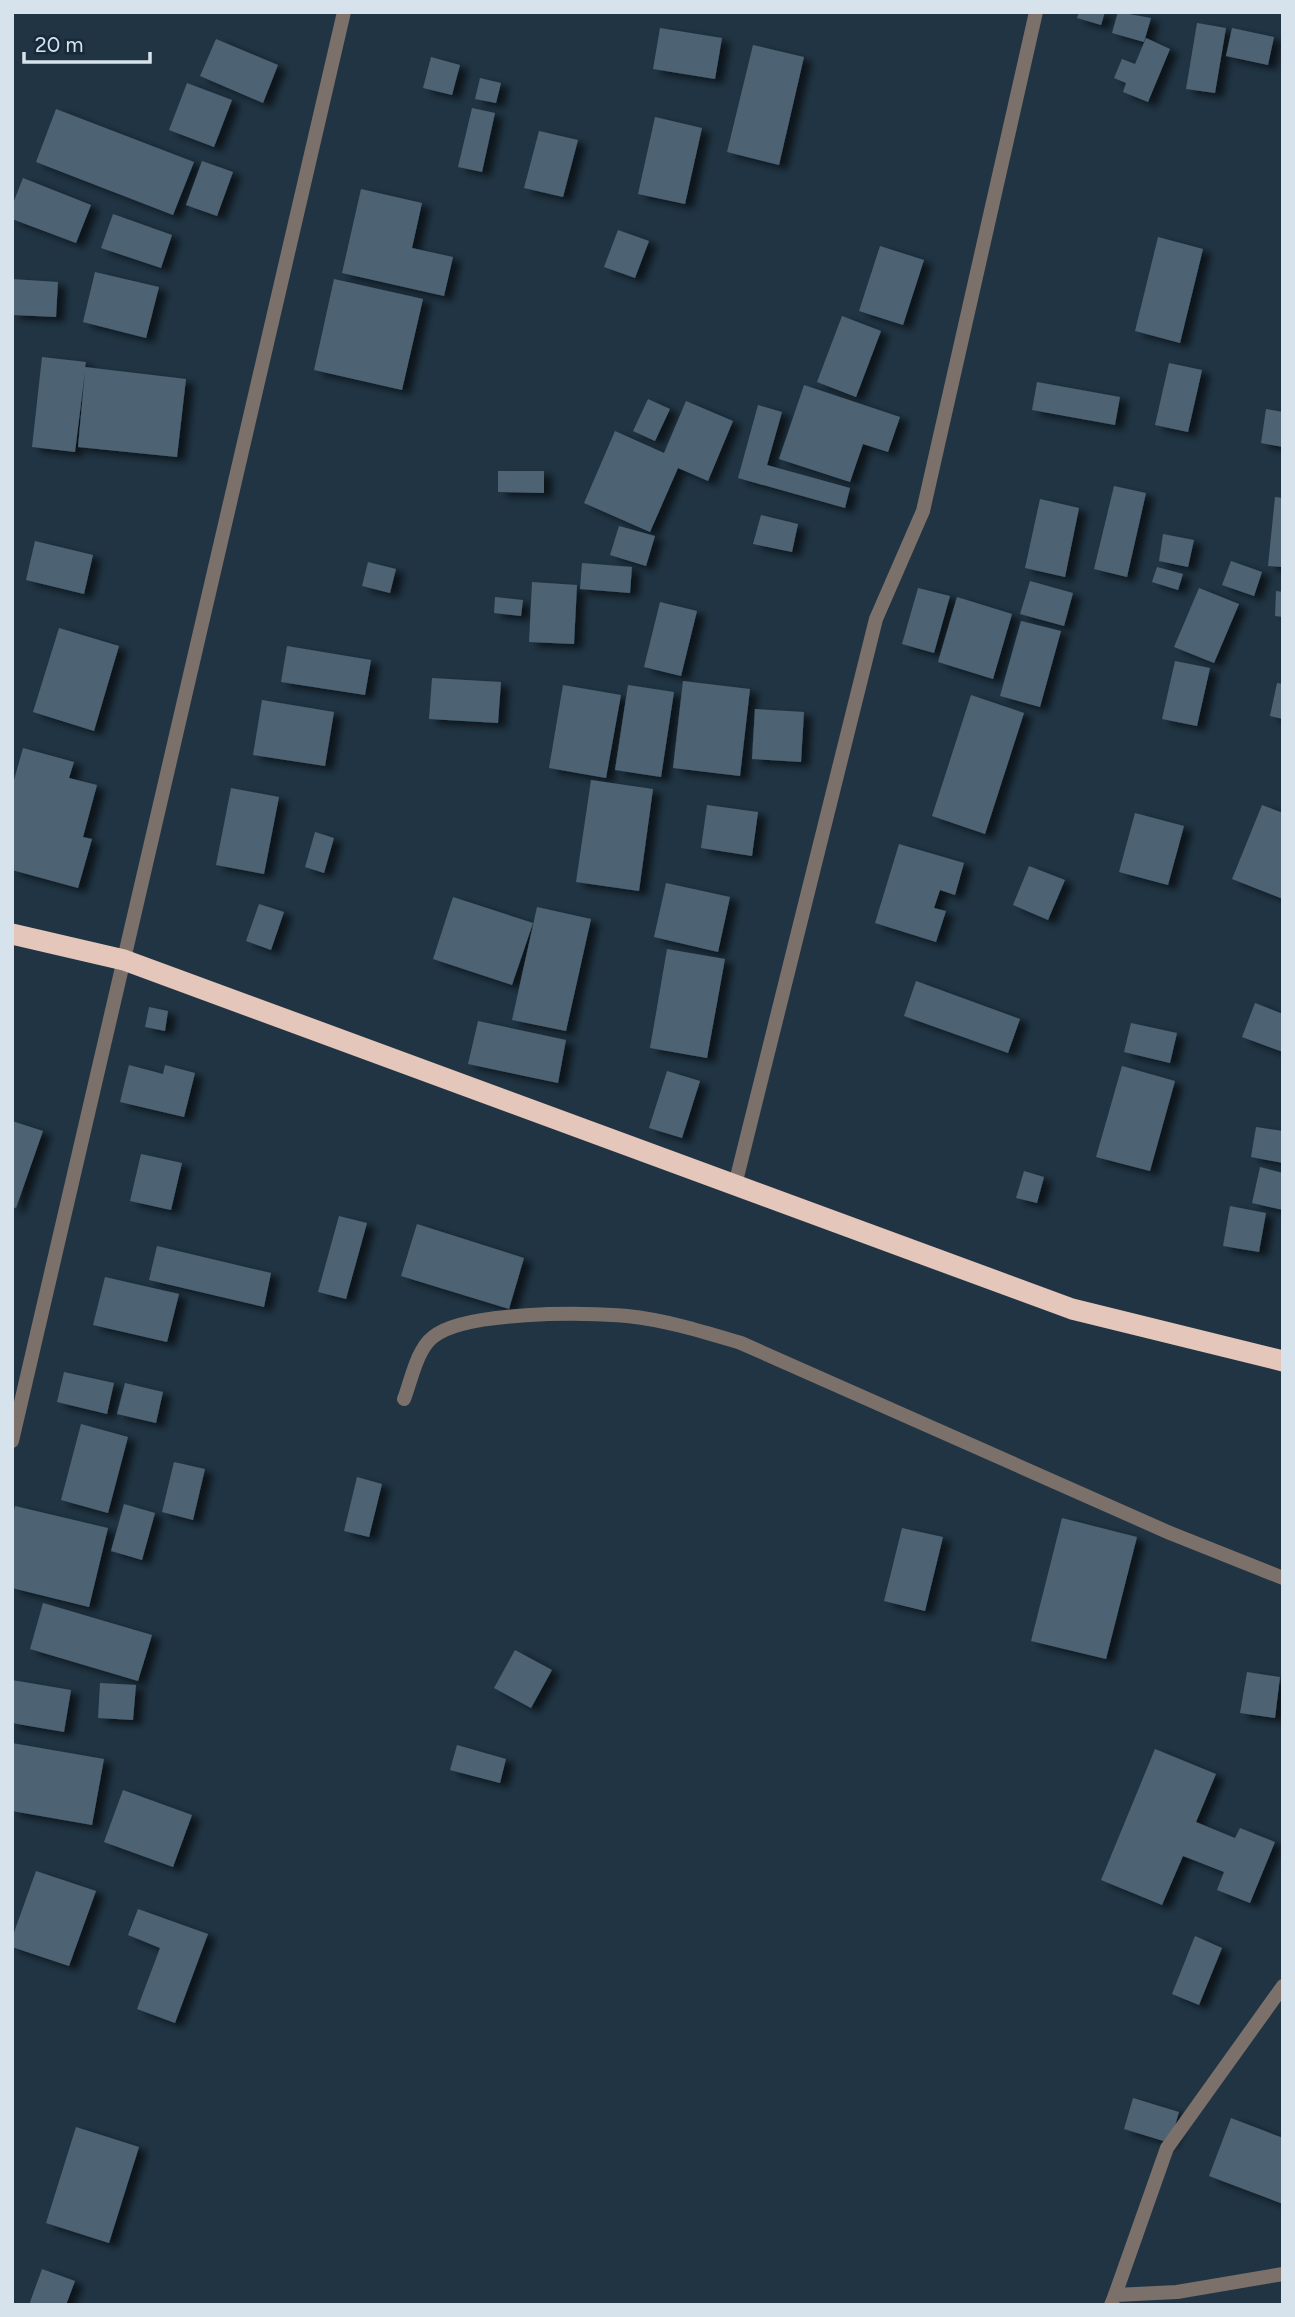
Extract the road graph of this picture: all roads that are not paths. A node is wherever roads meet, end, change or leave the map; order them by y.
1 (344, 12) edge
2 (1035, 12) edge
3 (12, 934) edge
4 (124, 960) junction
5 (735, 1185) junction
6 (1283, 1361) edge
7 (404, 1399) dead end
8 (12, 1441) edge
9 (1283, 1578) edge
10 (1283, 1986) edge
11 (1283, 2274) edge
12 (1113, 2300) edge

1 - 4 street
2 - 5 street
3 - 4 highway
4 - 5 highway
4 - 8 street
5 - 6 highway
7 - 9 street
10 - 12 street
11 - 12 street

